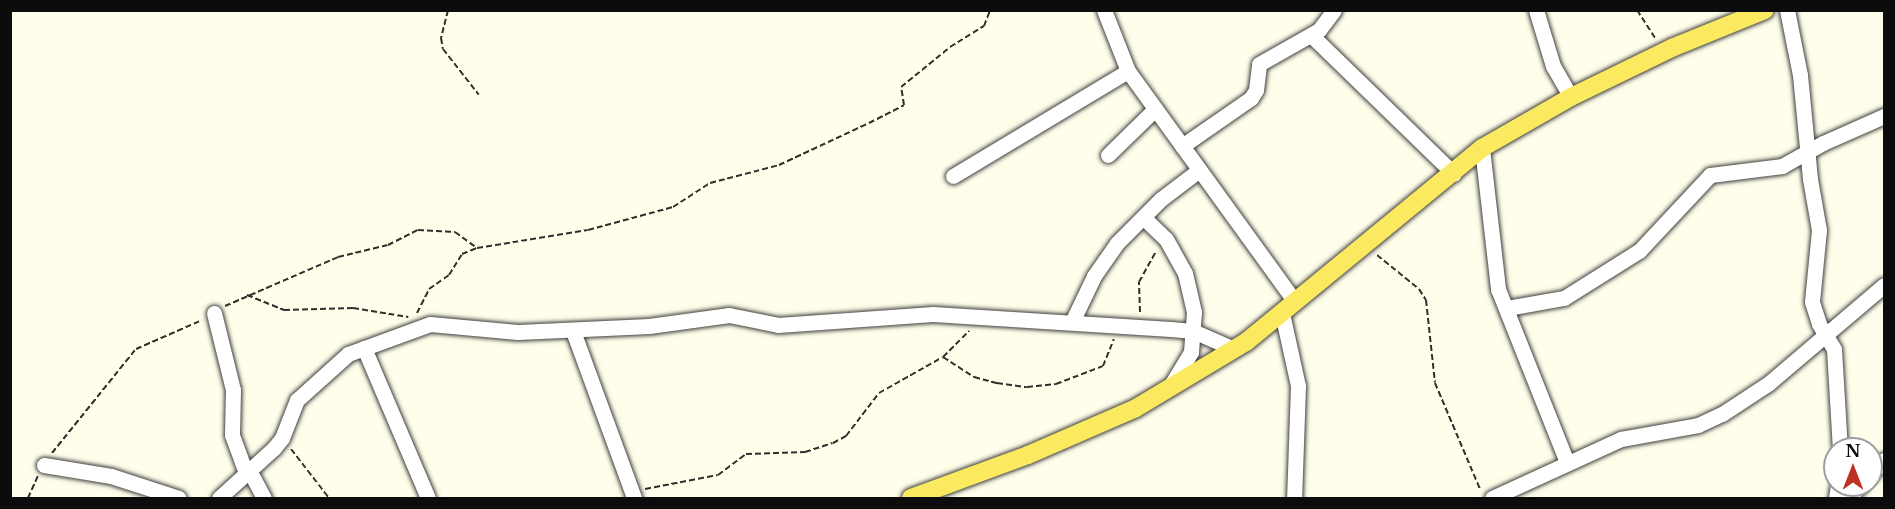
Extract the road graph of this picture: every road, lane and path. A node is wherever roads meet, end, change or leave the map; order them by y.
1 (448, 10) edge
2 (990, 10) edge
3 (1104, 10) edge
4 (1334, 10) edge
5 (1536, 10) edge
6 (1636, 10) edge
7 (1765, 10) edge
8 (1787, 10) edge
9 (1311, 35) junction
10 (1663, 53) junction
11 (1128, 71) junction
12 (479, 94) dead end
13 (1571, 97) junction
14 (1155, 109) junction
15 (1884, 116) edge
16 (1182, 146) junction
17 (1482, 148) junction
18 (1808, 152) junction
19 (1108, 154) dead end
20 (1199, 170) junction
21 (1454, 174) junction
22 (953, 176) dead end
23 (1144, 218) junction
24 (1166, 239) junction
25 (1365, 245) junction
26 (1884, 285) edge
27 (246, 294) dead end
28 (1288, 308) junction
29 (1507, 308) junction
30 (214, 313) dead end
31 (980, 316) junction
32 (1072, 322) junction
33 (1132, 326) junction
34 (573, 331) junction
35 (1193, 331) junction
36 (1826, 335) junction
37 (364, 348) junction
38 (1234, 349) junction
39 (943, 357) junction
40 (1170, 388) junction
41 (1839, 437) edge
42 (282, 438) junction
43 (1567, 462) junction
44 (44, 465) dead end
45 (247, 472) junction
46 (632, 495) edge
47 (179, 498) edge
48 (219, 498) edge
49 (264, 498) edge
50 (328, 498) edge
51 (428, 498) edge
52 (915, 498) edge
53 (1294, 498) edge
54 (1483, 498) edge
55 (1492, 498) edge

1 - 12 path
2 - 27 path
3 - 11 street
4 - 9 street
5 - 13 street
6 - 10 path
7 - 10 main road
8 - 18 street
9 - 16 street
9 - 21 street
10 - 13 main road
11 - 14 street
11 - 22 street
13 - 17 main road
14 - 16 street
14 - 19 street
15 - 18 street
16 - 20 street
17 - 21 main road
17 - 29 street
18 - 29 street
18 - 36 street
20 - 23 street
20 - 28 street
21 - 25 main road
23 - 24 street
23 - 32 street
24 - 33 path
24 - 35 street
25 - 28 main road
25 - 54 path
26 - 36 street
28 - 38 main road
28 - 53 street
29 - 43 street
30 - 45 street
31 - 32 street
31 - 34 street
31 - 39 path
32 - 33 street
33 - 35 street
33 - 39 path
34 - 37 street
34 - 46 street
35 - 38 street
35 - 40 street
36 - 41 street
36 - 43 street
37 - 42 street
37 - 51 street
38 - 40 main road
39 - 46 path
40 - 52 main road
42 - 45 street
42 - 50 path
43 - 55 street
44 - 47 street
45 - 48 street
45 - 49 street

